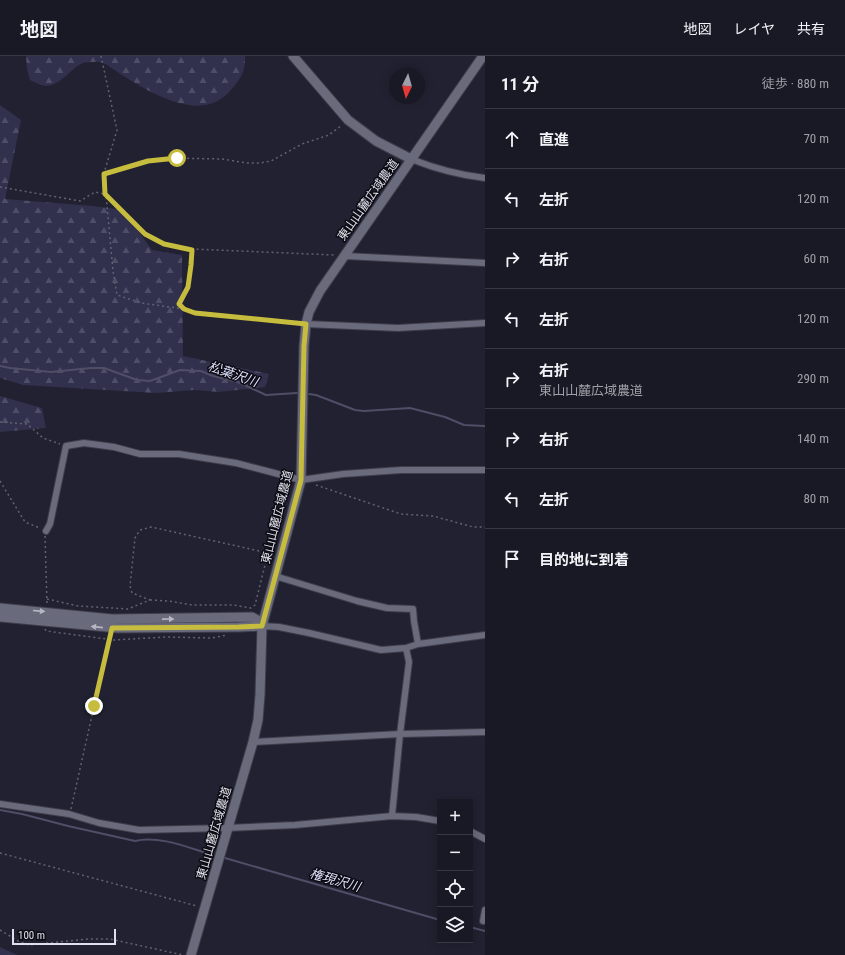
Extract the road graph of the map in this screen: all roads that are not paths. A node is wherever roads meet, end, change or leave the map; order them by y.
1 (293, 56) edge
2 (483, 56) edge
3 (412, 159) junction
4 (485, 178) edge
5 (345, 256) junction
6 (485, 263) edge
7 (485, 323) edge
8 (306, 324) junction
9 (485, 470) edge
10 (301, 480) junction
11 (46, 531) road end
12 (276, 576) junction
13 (0, 608) edge
14 (0, 617) edge
15 (112, 624) junction
16 (262, 624) junction
17 (485, 635) edge
18 (418, 644) junction
19 (406, 648) junction
20 (485, 732) edge
21 (400, 734) junction
22 (253, 742) junction
23 (0, 804) edge
24 (392, 816) junction
25 (437, 820) edge
26 (227, 828) junction
27 (473, 833) edge
28 (485, 839) edge
29 (485, 910) edge
30 (483, 921) dead end
31 (191, 955) edge

1 - 3 street
2 - 3 street, 東山山麓広域農道
3 - 4 street
3 - 5 street, 東山山麓広域農道
5 - 6 street
5 - 8 street, 東山山麓広域農道
7 - 8 street
8 - 10 street, 東山山麓広域農道
9 - 10 street
10 - 11 street
10 - 12 street, 東山山麓広域農道
12 - 16 street, 東山山麓広域農道
12 - 18 street
13 -> 15 street
15 -> 14 street
15 - 16 street
16 - 19 street
16 - 22 street, 東山山麓広域農道
17 - 18 street
18 - 19 street
19 - 21 street
20 - 21 street
21 - 22 street
21 - 24 street
22 - 26 street, 東山山麓広域農道
23 - 26 street
24 - 25 street
24 - 26 street
26 - 31 street, 東山山麓広域農道
27 - 28 street
29 - 30 street

